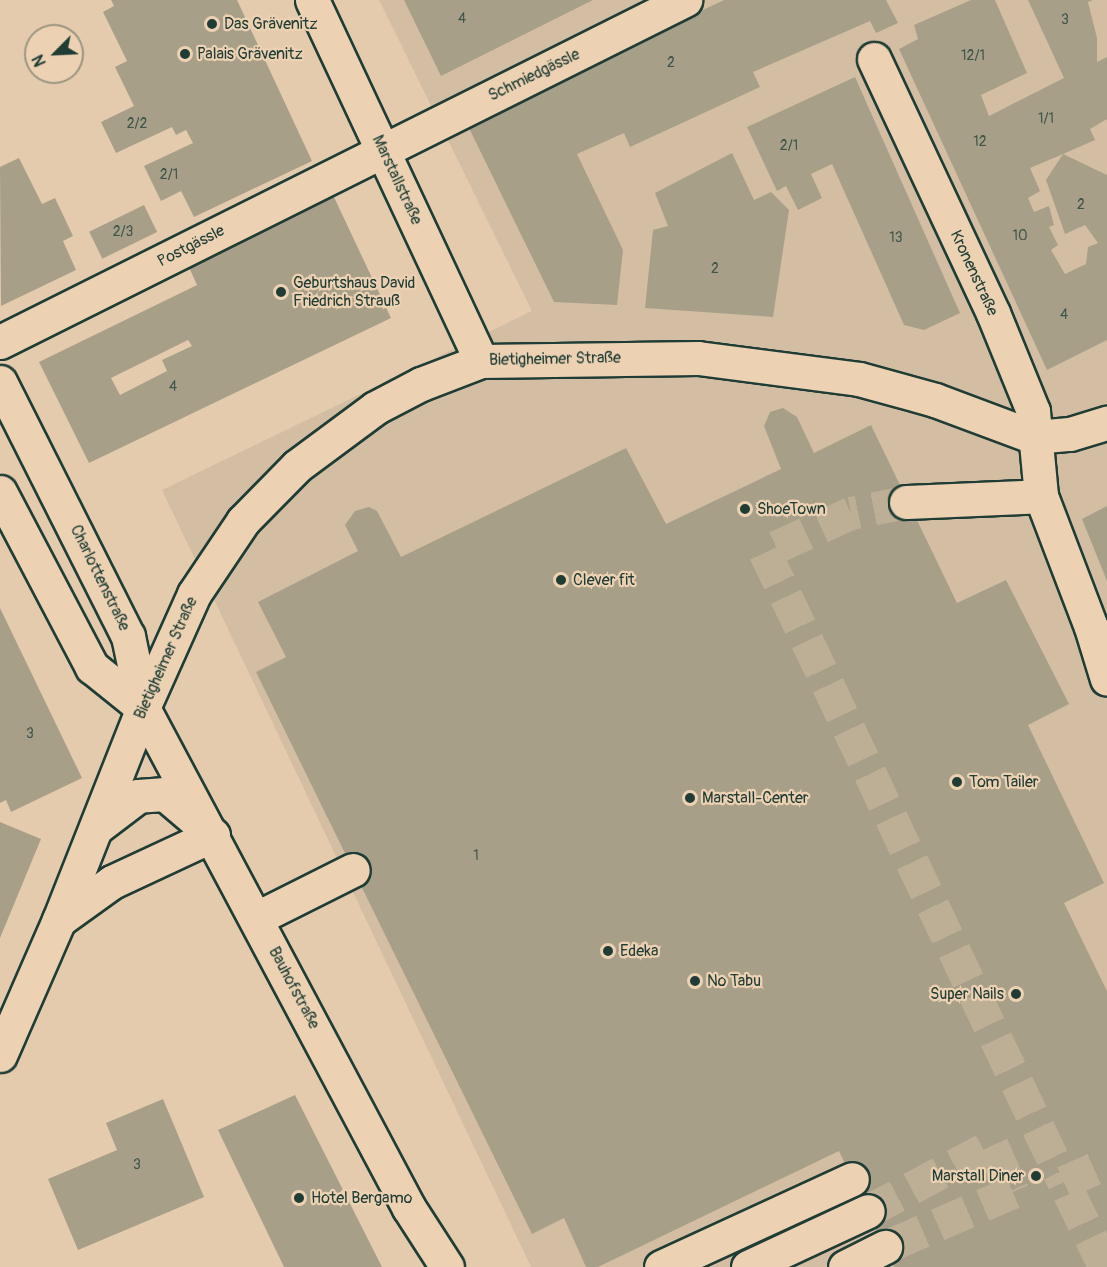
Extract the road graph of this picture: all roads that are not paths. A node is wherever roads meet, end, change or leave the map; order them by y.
1 (312, 0) edge
2 (685, 0) edge
3 (874, 59) dead end
4 (382, 150) junction
5 (0, 342) edge
6 (481, 361) junction
7 (0, 382) edge
8 (1107, 423) edge
9 (1035, 437) junction
10 (0, 492) edge
11 (1041, 496) junction
12 (906, 502) tunnel mouth
13 (1107, 679) edge
14 (142, 708) junction
15 (95, 828) junction
16 (213, 835) junction
17 (353, 870) dead end
18 (257, 918) junction
19 (59, 920) junction
20 (0, 1055) edge
21 (852, 1179) tunnel mouth
22 (868, 1211) tunnel mouth
23 (885, 1247) tunnel mouth
24 (447, 1267) edge
25 (661, 1267) edge
26 (748, 1267) edge
27 (845, 1267) edge

1 - 4 street, Marstallstraße
2 - 4 street, Schmiedgässle
3 - 9 street, Kronenstraße
4 - 5 street, Postgässle
4 - 6 street, Marstallstraße
6 - 9 street, Bietigheimer Straße
6 - 14 street, Bietigheimer Straße
7 - 14 street, Charlottenstraße
8 - 9 street
9 - 11 street, Kronenstraße
10 - 14 street
11 - 12 street
11 - 13 street, Kronenstraße
14 - 15 street, Bietigheimer Straße
14 - 16 street, Bauhofstraße
15 - 16 street
15 - 19 street, Bietigheimer Straße
16 - 18 street, Bauhofstraße
16 - 19 street
17 - 18 street
18 - 24 street, Bauhofstraße
19 - 20 street, Bietigheimer Straße
21 - 25 street
22 - 26 street
23 - 27 street

